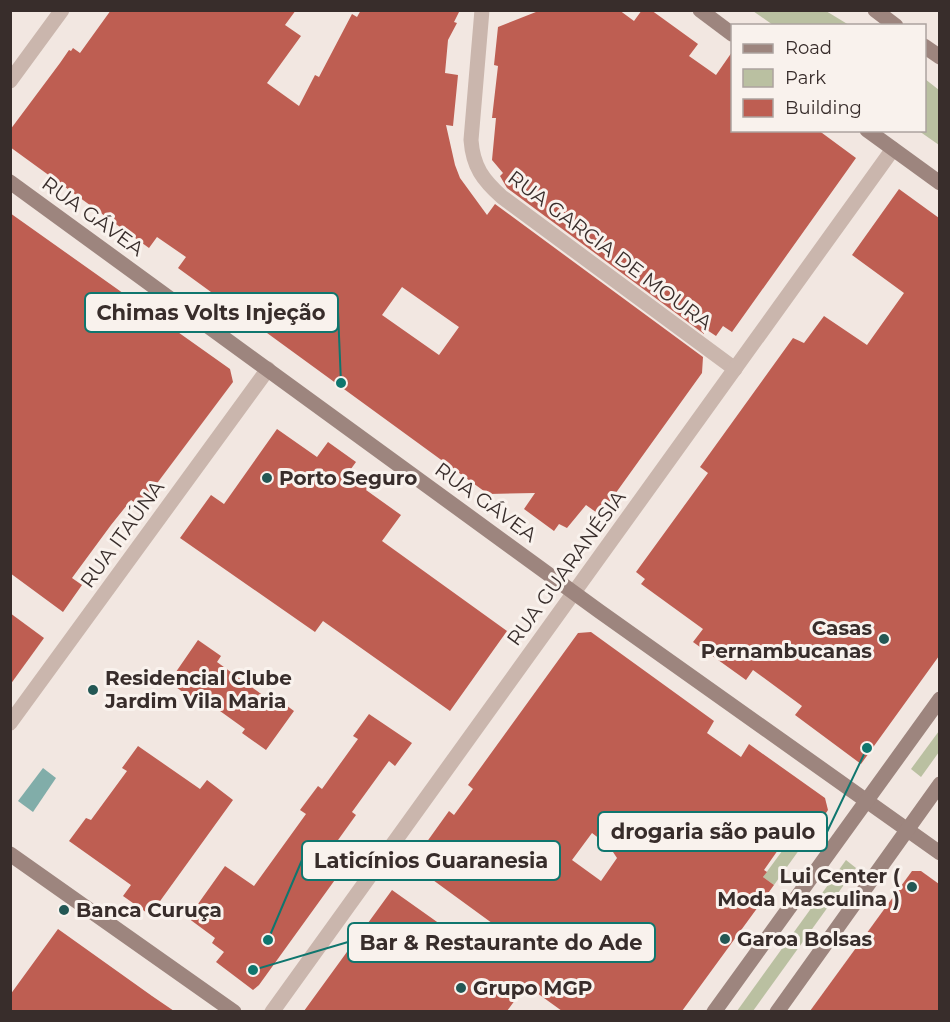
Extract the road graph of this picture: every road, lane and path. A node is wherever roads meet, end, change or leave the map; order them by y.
1 (62, 10) edge
2 (482, 10) edge
3 (700, 10) edge
4 (875, 10) edge
5 (893, 24) edge
6 (731, 33) edge
7 (926, 47) edge
8 (939, 57) edge
9 (10, 81) edge
10 (870, 132) edge
11 (893, 150) junction
12 (10, 182) edge
13 (939, 183) edge
14 (268, 369) junction
15 (735, 369) junction
16 (574, 593) junction
17 (939, 699) edge
18 (10, 723) edge
19 (939, 784) edge
20 (866, 800) junction
21 (907, 830) junction
22 (939, 853) edge
23 (10, 854) edge
24 (234, 1011) edge
25 (272, 1011) edge
26 (714, 1011) edge
27 (777, 1011) edge

1 - 9 street
2 - 15 street, RUA GARCIA DE MOURA
3 - 6 street
4 - 5 street
7 - 8 street
10 - 11 street
11 - 13 street
11 - 15 street, RUA GUARANÉSIA
12 - 14 street, RUA GÁVEA
14 - 16 street, RUA GÁVEA
14 - 18 street, RUA ITAÚNA
15 - 16 street, RUA GUARANÉSIA
16 - 20 street, RUA GÁVEA
16 - 25 street, RUA GUARANÉSIA
17 - 20 street
19 - 21 street
20 - 21 street, RUA GÁVEA
20 - 26 street
21 - 22 street, RUA GÁVEA
21 - 27 street
23 - 24 street

